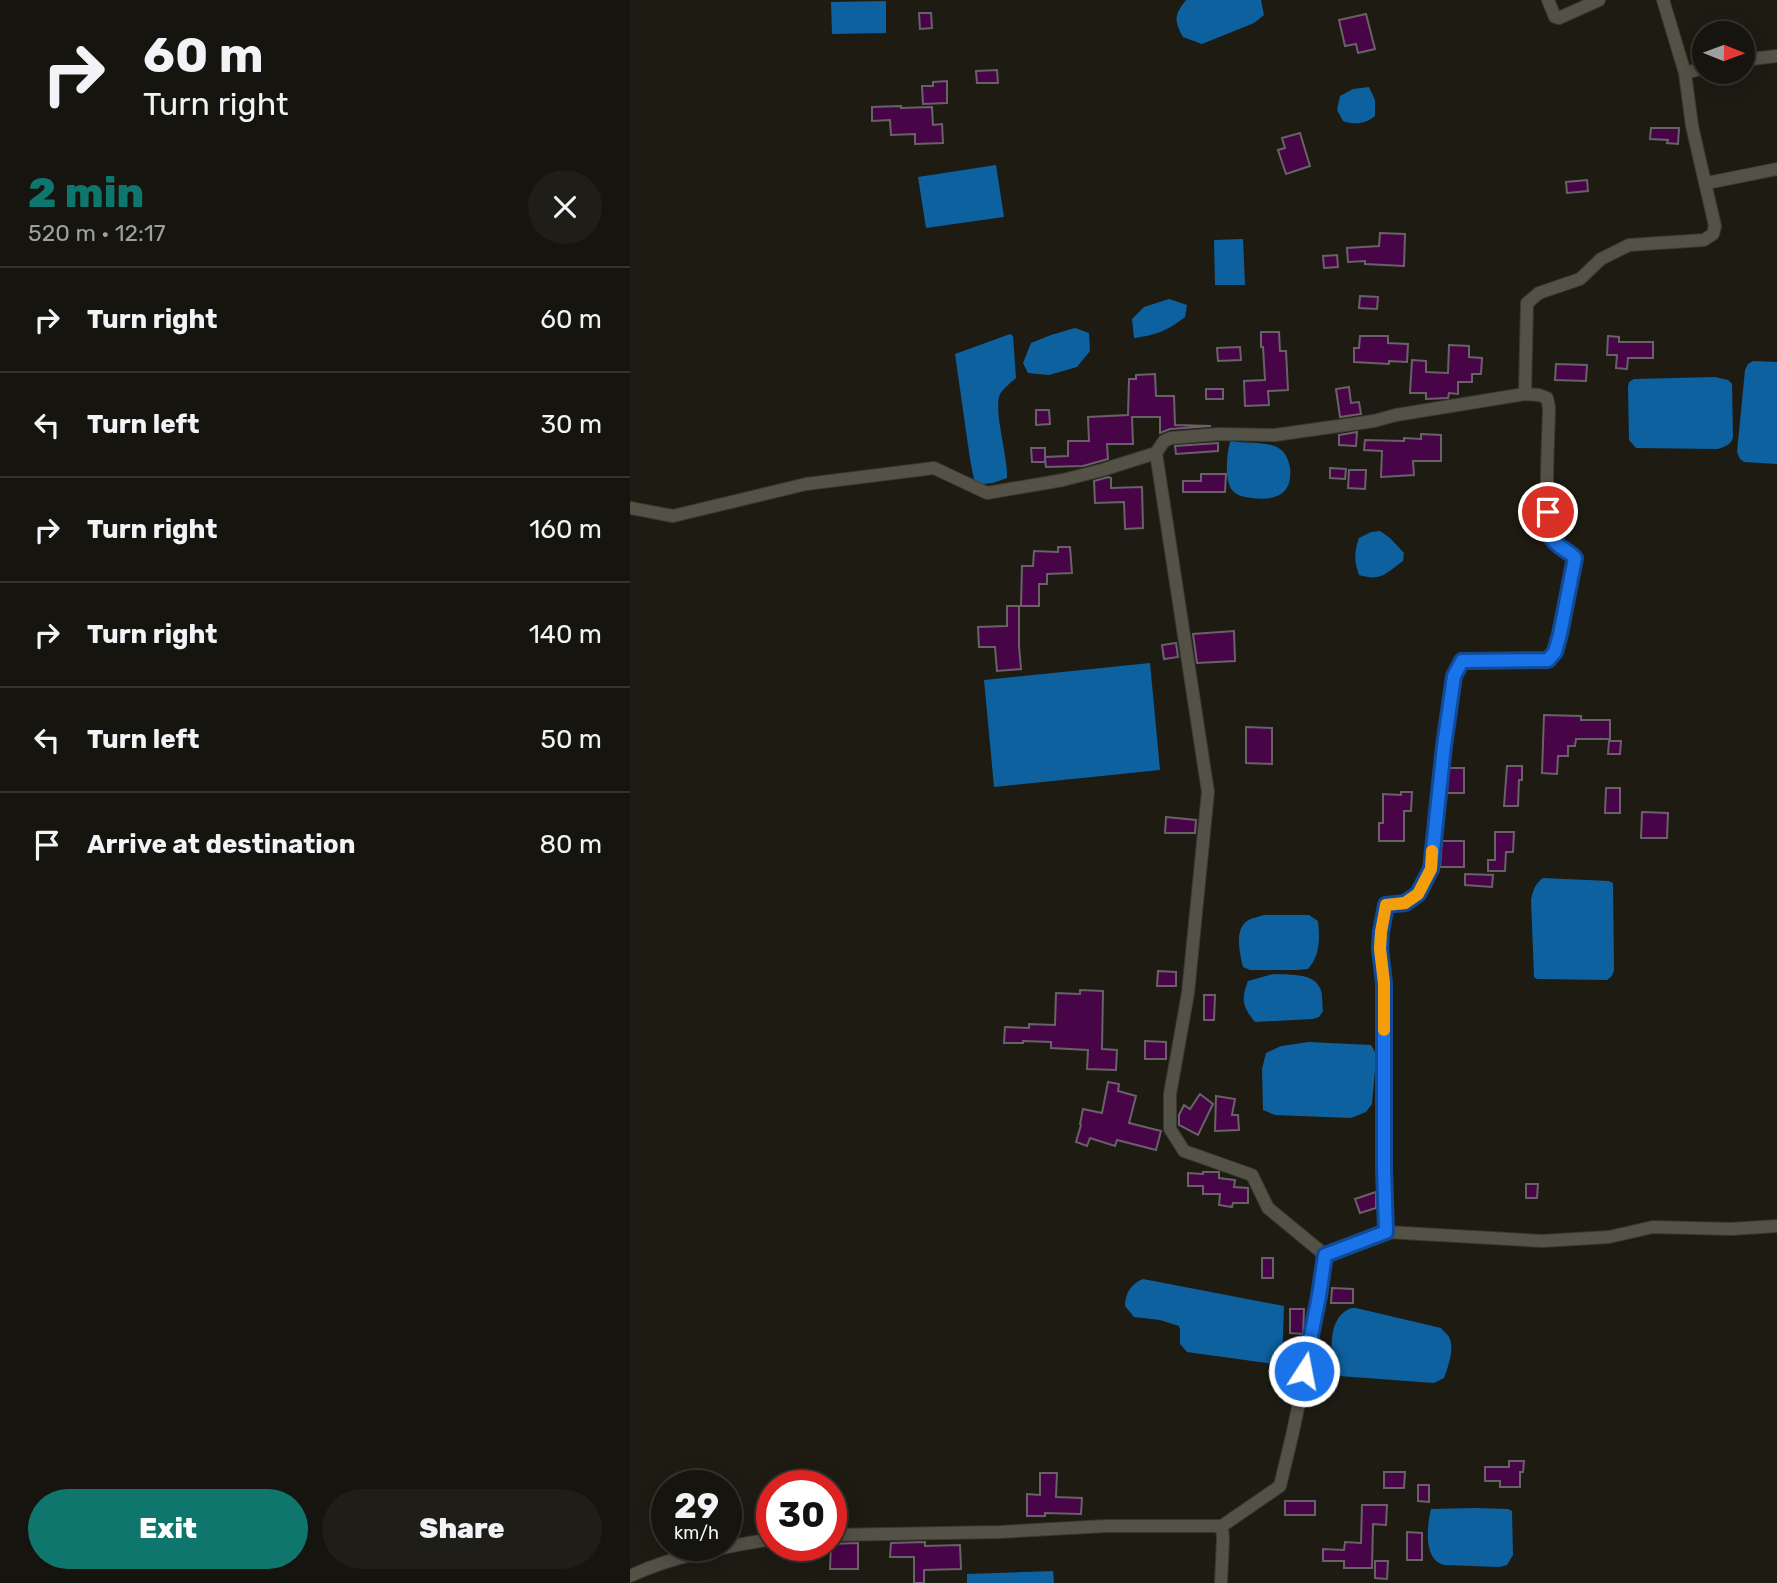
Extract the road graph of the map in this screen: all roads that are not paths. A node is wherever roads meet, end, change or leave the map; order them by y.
1 (1548, 0) edge
2 (1599, 0) edge
3 (1663, 0) edge
4 (1777, 55) edge
5 (1755, 58) edge
6 (1692, 71) edge
7 (1685, 73) junction
8 (1777, 169) edge
9 (1707, 183) junction
10 (1525, 394) junction
11 (1156, 453) junction
12 (630, 508) edge
13 (1777, 1226) edge
14 (1386, 1232) junction
15 (1325, 1255) junction
16 (1222, 1526) junction
17 (847, 1535) edge
18 (756, 1542) edge
19 (630, 1576) edge
20 (1221, 1583) edge

1 - 2 street
3 - 7 street
4 - 5 street
6 - 7 street
7 - 9 street
8 - 9 street
9 - 10 street
10 - 11 street
10 - 14 street
11 - 12 street
11 - 15 street
13 - 14 street
14 - 15 street
15 - 16 street
16 - 17 street
16 - 20 street
18 - 19 street

